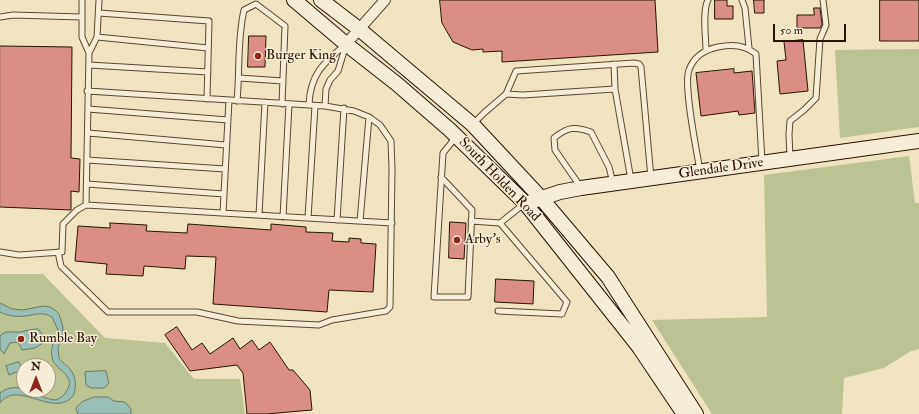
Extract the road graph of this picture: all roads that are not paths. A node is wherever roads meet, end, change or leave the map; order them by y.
1 (82, 0) edge
2 (99, 0) edge
3 (294, 0) edge
4 (321, 0) edge
5 (385, 0) edge
6 (708, 0) edge
7 (742, 0) edge
8 (823, 0) edge
9 (99, 13) junction
10 (0, 17) edge
11 (81, 17) junction
12 (359, 29) junction
13 (97, 37) junction
14 (346, 44) junction
15 (208, 48) junction
16 (749, 48) junction
17 (706, 51) junction
18 (89, 53) junction
19 (614, 64) junction
20 (88, 65) junction
21 (208, 72) junction
22 (239, 78) junction
23 (283, 81) junction
24 (615, 89) junction
25 (88, 91) junction
26 (506, 94) junction
27 (207, 99) junction
28 (229, 100) junction
29 (237, 101) junction
30 (265, 102) junction
31 (282, 104) junction
32 (289, 104) junction
33 (309, 105) junction
34 (315, 106) junction
35 (325, 106) junction
36 (344, 108) junction
37 (88, 109) junction
38 (369, 117) junction
39 (228, 120) junction
40 (473, 125) junction
41 (88, 134) junction
42 (456, 136) junction
43 (919, 141) edge
44 (226, 145) junction
45 (790, 159) junction
46 (87, 160) junction
47 (762, 163) junction
48 (225, 169) junction
49 (700, 171) junction
50 (441, 176) junction
51 (651, 178) junction
52 (631, 181) junction
53 (87, 184) junction
54 (613, 184) junction
55 (581, 188) junction
56 (224, 194) junction
57 (541, 198) junction
58 (525, 203) junction
59 (86, 205) junction
60 (223, 213) junction
61 (259, 215) junction
62 (283, 217) junction
63 (308, 218) junction
64 (337, 220) junction
65 (360, 221) junction
66 (472, 221) junction
67 (392, 222) junction
68 (500, 223) junction
69 (0, 252) edge
70 (58, 252) junction
71 (498, 311) dead end
72 (684, 414) edge
73 (696, 414) edge

1 - 11 lane
2 - 9 lane
3 - 14 street, South Holden Road
4 - 12 street, South Holden Road
5 - 12 street
6 - 17 lane
7 - 16 lane
8 - 45 lane
9 - 13 lane
9 - 15 lane
10 - 11 lane
11 - 18 lane
12 - 14 street
12 - 40 street, South Holden Road
13 - 15 lane
13 - 18 lane
14 - 33 lane
14 - 35 lane
14 - 42 street, South Holden Road
15 - 21 lane
16 - 17 lane
16 - 47 lane
17 - 49 lane
18 - 20 lane
19 - 24 lane
19 - 26 lane
19 - 51 lane
20 - 21 lane
20 - 25 lane
21 - 27 lane
22 - 23 lane
22 - 23 lane
22 - 29 lane
23 - 31 lane
24 - 26 lane
24 - 52 lane
25 - 27 lane
25 - 37 lane
26 - 40 lane
27 - 28 lane
28 - 29 lane
28 - 39 lane
29 - 30 lane
30 - 31 lane
30 - 61 lane
31 - 32 lane
32 - 33 lane
32 - 62 lane
33 - 34 lane
34 - 35 lane
34 - 63 lane
35 - 36 lane
36 - 38 lane
36 - 64 lane
37 - 39 lane
37 - 41 lane
38 - 65 lane
38 - 67 lane
39 - 44 lane
40 - 57 street, South Holden Road
41 - 44 lane
41 - 46 lane
42 - 50 lane
42 - 58 street, South Holden Road
43 - 45 street, Glendale Drive
44 - 48 lane
45 - 47 street, Glendale Drive
46 - 48 lane
46 - 53 lane
47 - 49 street, Glendale Drive
48 - 56 lane
49 - 51 street, Glendale Drive
50 - 66 lane
50 - 66 lane
51 - 52 street, Glendale Drive
52 - 54 street, Glendale Drive
53 - 56 lane
53 - 59 lane
54 - 55 street, Glendale Drive
54 - 55 lane
55 - 57 street, Glendale Drive
56 - 60 lane
57 - 58 street, Glendale Drive
57 - 73 street, South Holden Road
58 - 68 lane
58 - 72 street, South Holden Road
59 - 60 lane
59 - 70 lane
60 - 61 lane
61 - 62 lane
62 - 63 lane
63 - 64 lane
64 - 65 lane
65 - 67 lane
66 - 68 lane
67 - 70 lane
68 - 71 lane
69 - 70 lane

